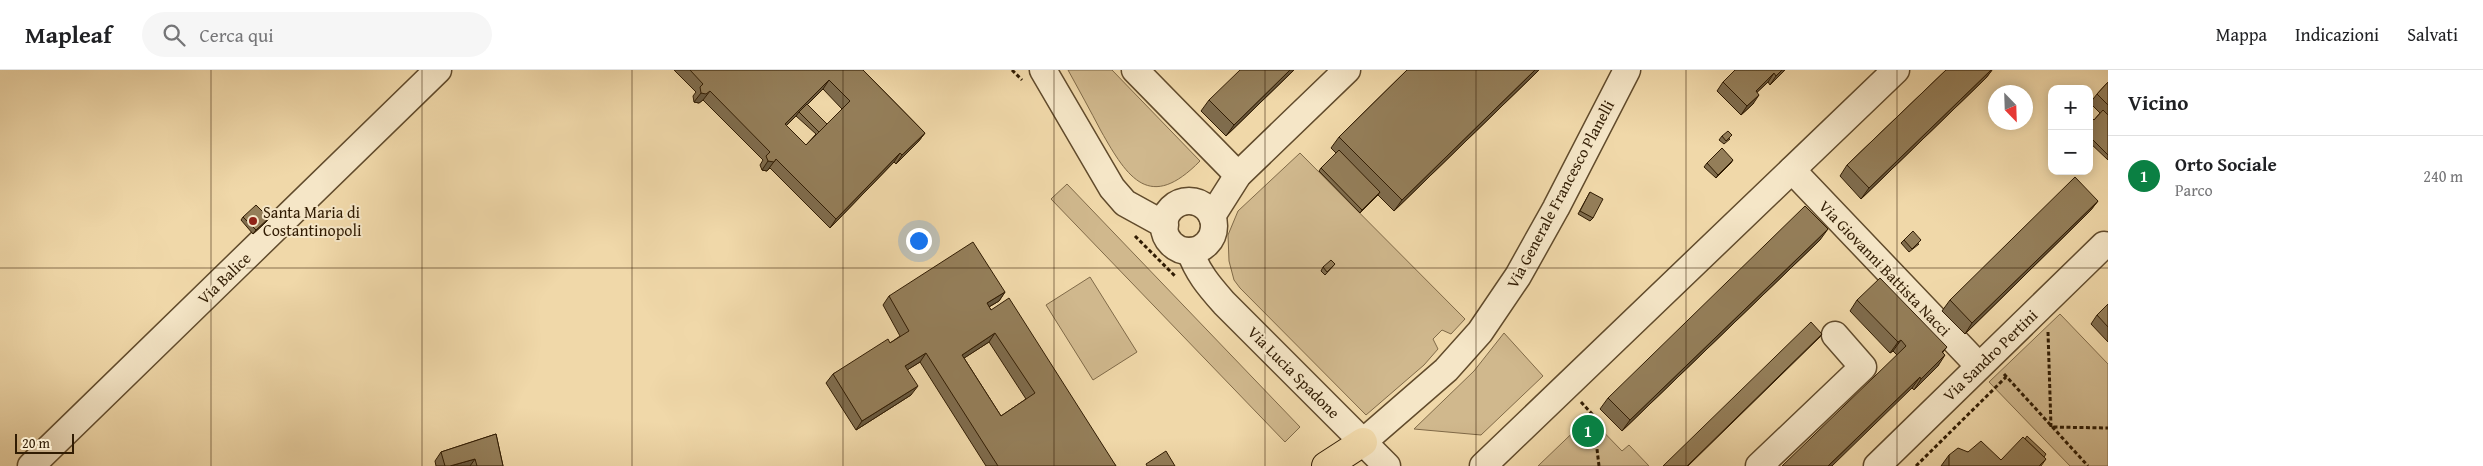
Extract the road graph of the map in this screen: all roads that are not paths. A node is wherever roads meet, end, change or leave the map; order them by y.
1 (438, 70) edge
2 (1043, 70) edge
3 (1135, 70) edge
4 (1347, 70) edge
5 (1627, 70) edge
6 (1896, 70) edge
7 (1792, 170) junction
8 (1238, 175) junction
9 (1191, 223) junction
10 (2104, 245) dead end
11 (1835, 335) dead end
12 (1983, 361) junction
13 (1363, 442) junction
14 (31, 466) edge
15 (1326, 466) edge
16 (1387, 466) edge
17 (1483, 466) edge
18 (1759, 466) edge
19 (1877, 466) edge

1 - 14 street, Via Balice
2 - 9 street
3 - 8 street
4 - 8 street
5 - 13 street, Via Generale Francesco Planelli
6 - 7 street
7 - 12 street, Via Giovanni Battista Nacci
7 - 17 street
8 - 9 street
9 - 13 street, Via Lucia Spadone
10 - 12 street, Via Sandro Pertini
11 - 18 street
12 - 19 street, Via Sandro Pertini
13 - 15 main road
13 - 16 street, Via Lucia Spadone

